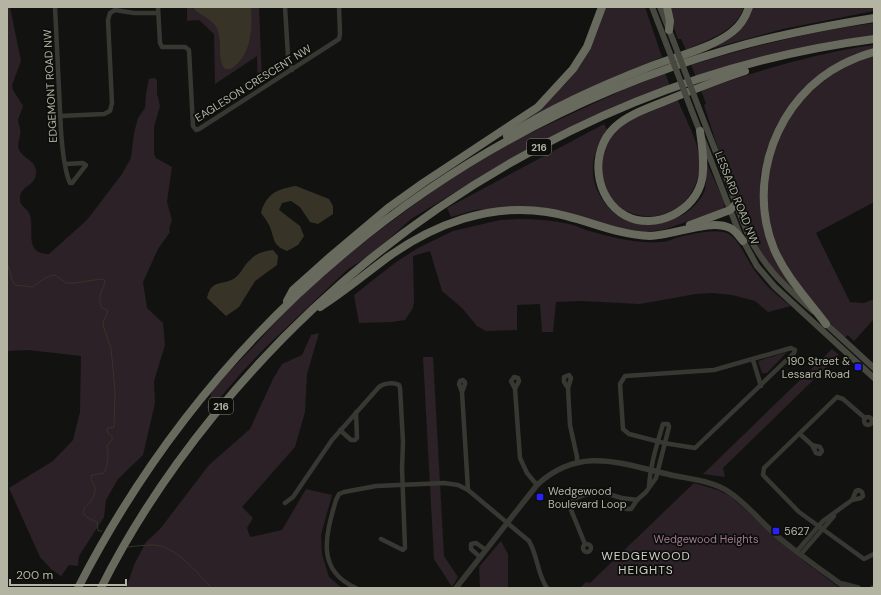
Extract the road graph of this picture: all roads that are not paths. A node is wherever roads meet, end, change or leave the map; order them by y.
1 (54, 7) edge
2 (285, 7) edge
3 (339, 7) edge
4 (602, 7) edge
5 (652, 7) edge
6 (660, 7) edge
7 (667, 7) edge
8 (749, 7) edge
9 (158, 10) edge
10 (874, 18) edge
11 (669, 30) junction
12 (874, 39) edge
13 (829, 46) junction
14 (874, 52) edge
15 (292, 70) junction
16 (60, 116) junction
17 (700, 131) junction
18 (66, 164) junction
19 (458, 170) junction
20 (733, 207) junction
21 (669, 233) junction
22 (743, 241) junction
23 (282, 310) junction
24 (302, 318) junction
25 (826, 324) junction
26 (753, 360) junction
27 (874, 368) edge
28 (874, 378) edge
29 (761, 386) junction
30 (568, 388) dead end
31 (515, 389) dead end
32 (462, 392) dead end
33 (356, 412) junction
34 (865, 418) dead end
35 (340, 430) junction
36 (800, 434) junction
37 (658, 441) junction
38 (664, 443) junction
39 (812, 445) dead end
40 (577, 462) junction
41 (654, 471) junction
42 (402, 485) junction
43 (537, 485) junction
44 (468, 490) junction
45 (622, 498) junction
46 (637, 500) junction
47 (852, 500) dead end
48 (285, 503) dead end
49 (507, 523) junction
50 (821, 528) junction
51 (381, 539) dead end
52 (585, 544) dead end
53 (486, 550) junction
54 (799, 553) junction
55 (874, 554) edge
56 (480, 557) junction
57 (840, 583) junction
58 (102, 586) edge
59 (78, 588) edge
60 (356, 588) edge
61 (456, 588) edge
62 (548, 588) edge
63 (846, 588) edge
64 (858, 588) edge

1 - 16 street, EDGEMONT ROAD NW
2 - 15 street
3 - 15 street, EAGLESON CRESCENT NW
4 - 23 highway
5 - 17 main road, LESSARD ROAD NW, bridge
6 - 11 main road, LESSARD ROAD NW
7 - 11 highway
8 - 19 highway
9 - 15 street, EAGLESON CRESCENT NW
9 - 16 street
10 - 19 highway, 216
11 - 20 main road, LESSARD ROAD NW, bridge
12 - 13 highway, 216
13 - 17 highway
13 - 24 highway, 216
14 - 25 highway
16 - 18 street, EDGEMONT ROAD NW
17 - 20 main road, LESSARD ROAD NW
18 - 18 street, EDGEMONT ROAD NW
19 - 23 highway, 216
20 - 21 highway
20 - 22 main road, LESSARD ROAD NW
20 - 25 main road, LESSARD ROAD NW
21 - 22 highway
21 - 24 highway
22 - 28 main road, LESSARD ROAD NW
23 - 59 highway, 216
24 - 58 highway, 216
25 - 27 main road, LESSARD ROAD NW
26 - 29 street
26 - 29 street
26 - 37 street
29 - 38 street
30 - 40 street
31 - 43 street
32 - 44 street
33 - 35 street
33 - 35 street
33 - 42 street
34 - 36 street
35 - 48 street
36 - 39 street
36 - 50 street
37 - 38 street
37 - 38 street
37 - 41 street
38 - 41 street
40 - 41 street
40 - 43 street
41 - 46 street
41 - 54 street
42 - 44 street
42 - 51 street
42 - 60 street
43 - 49 street
44 - 49 street
45 - 46 street
45 - 46 street
45 - 52 street
47 - 50 street
49 - 53 street
49 - 62 street
50 - 54 street
50 - 55 street
53 - 56 street
53 - 56 street
54 - 57 street
56 - 61 street
57 - 63 street
57 - 64 street

